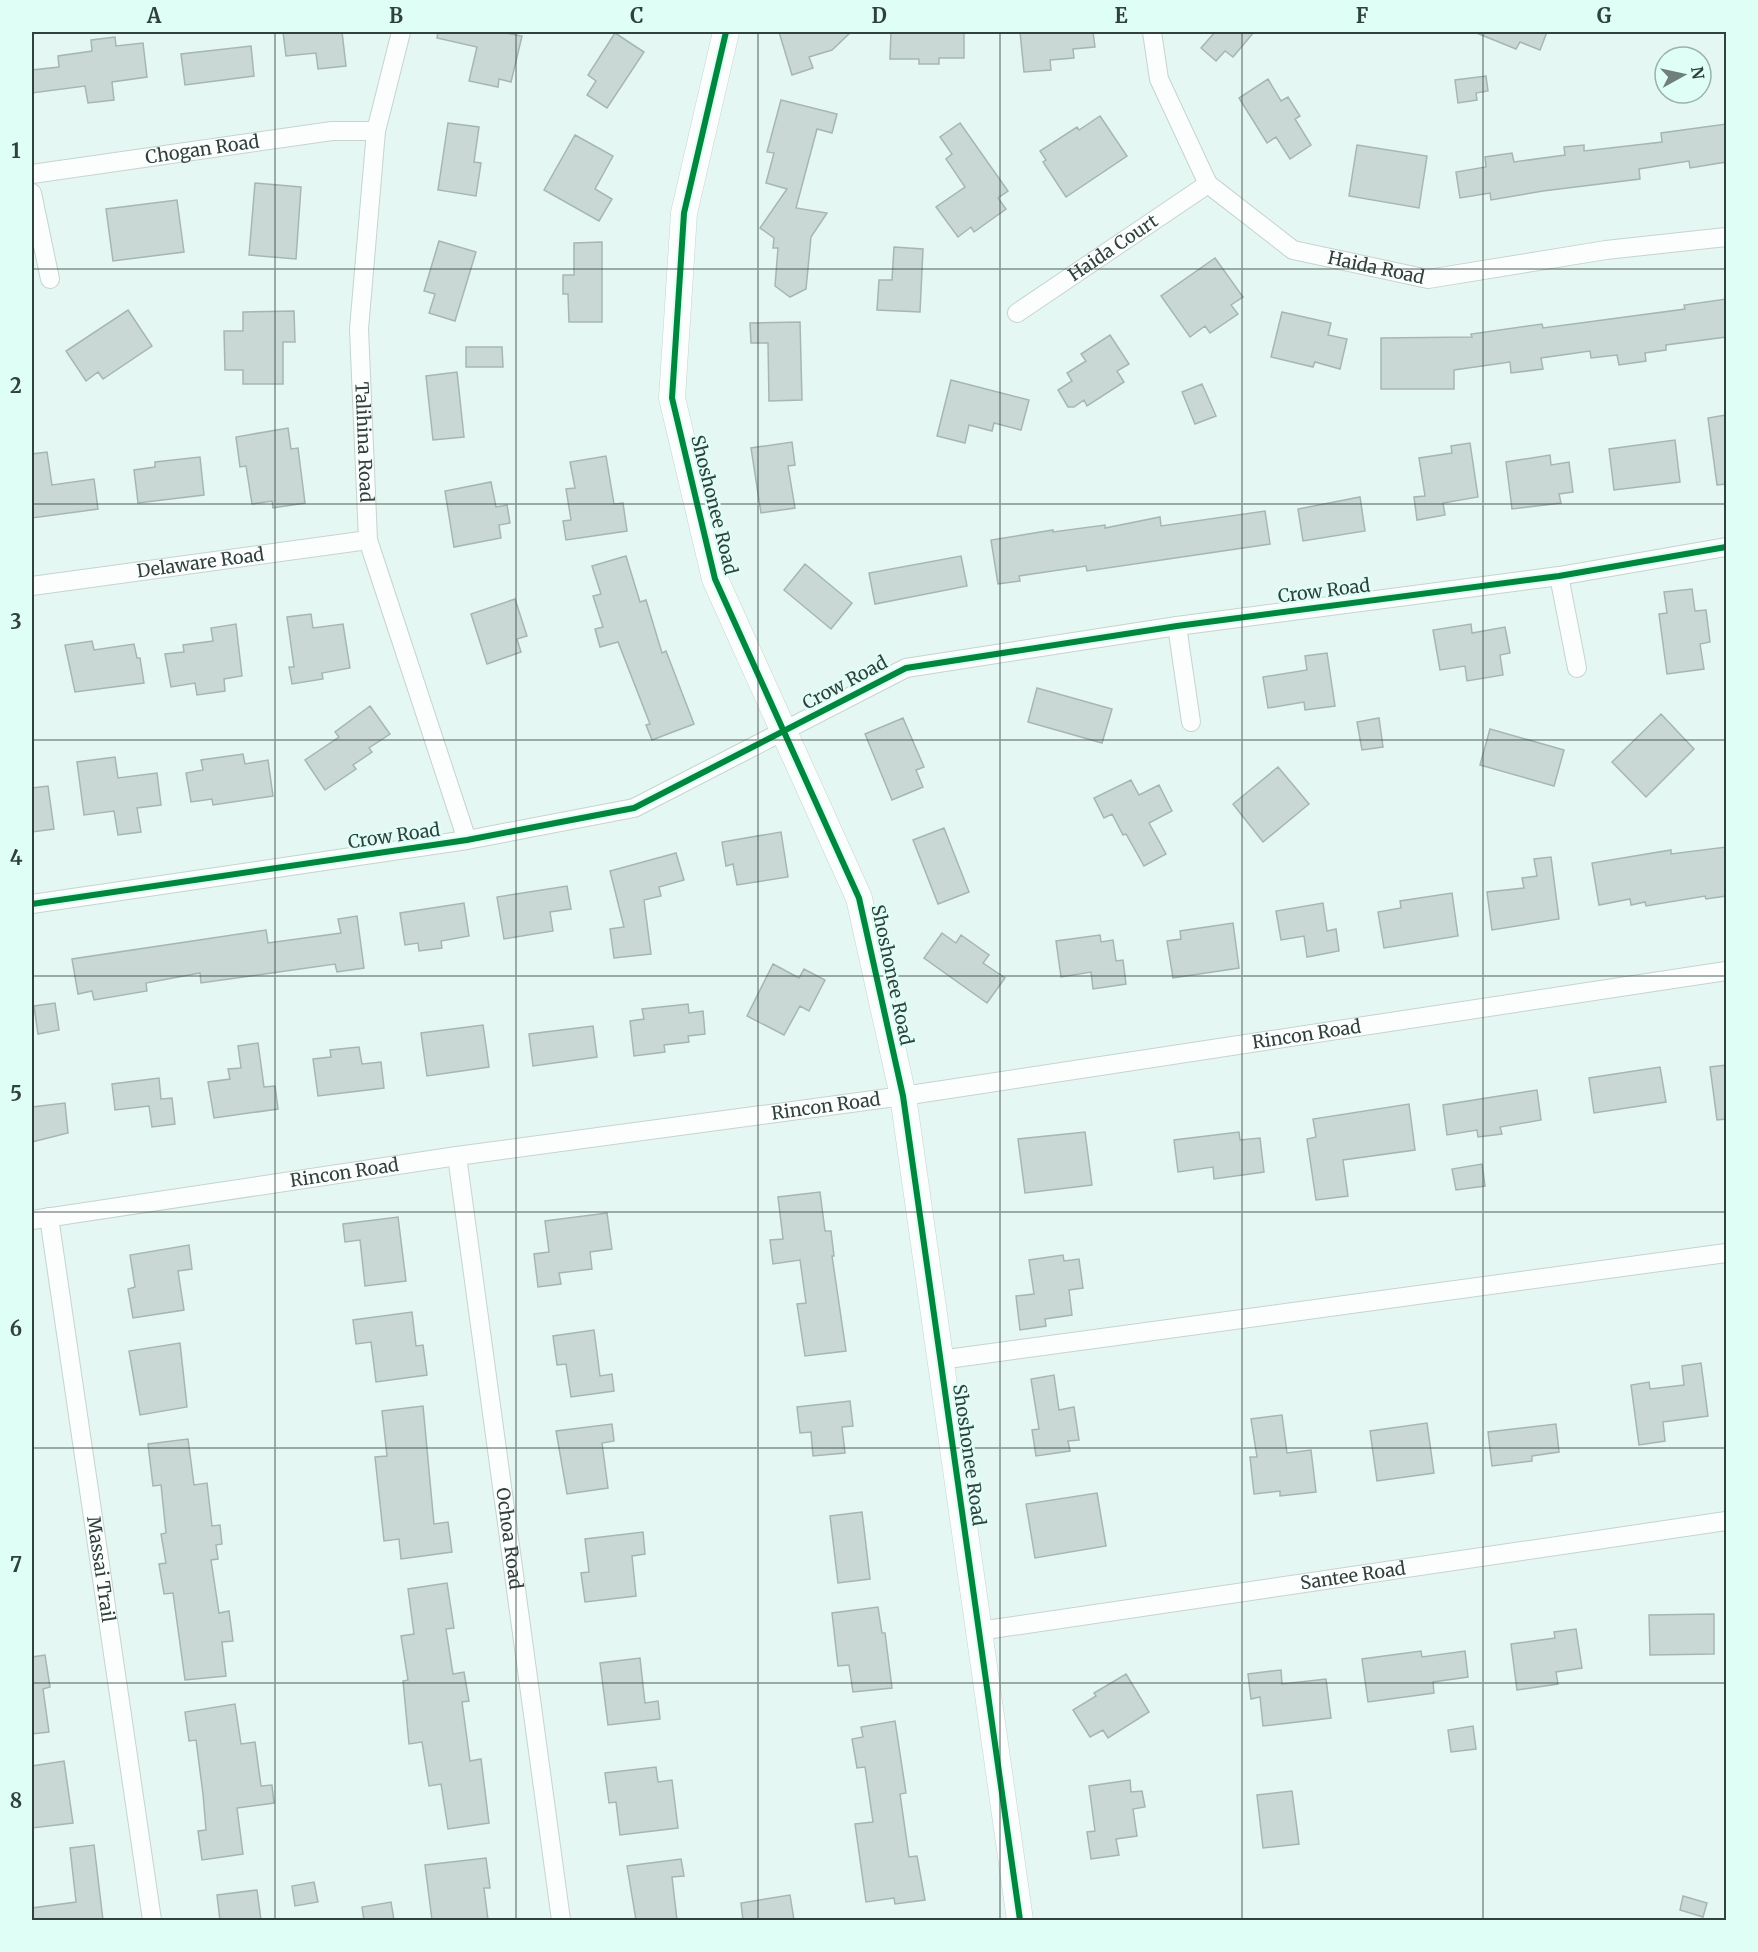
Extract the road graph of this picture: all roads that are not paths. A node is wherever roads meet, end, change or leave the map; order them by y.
1 (401, 32) edge
2 (726, 32) edge
3 (1152, 32) edge
4 (376, 131) junction
5 (32, 174) edge
6 (1208, 184) junction
7 (32, 193) edge
8 (1726, 237) edge
9 (50, 279) dead end
10 (1017, 313) dead end
11 (368, 540) junction
12 (1726, 547) edge
13 (1559, 576) junction
14 (32, 586) edge
15 (1177, 626) junction
16 (1577, 668) dead end
17 (1191, 722) dead end
18 (786, 731) junction
19 (467, 840) junction
20 (32, 904) edge
21 (1726, 971) edge
22 (903, 1096) junction
23 (457, 1155) junction
24 (40, 1218) edge
25 (1726, 1253) edge
26 (940, 1360) junction
27 (1726, 1521) edge
28 (979, 1631) junction
29 (152, 1920) edge
30 (561, 1920) edge
31 (1020, 1920) edge

1 - 4 street, Talihina Road
2 - 18 street, Shoshonee Road
3 - 6 street, Haida Road
4 - 5 street, Chogan Road
4 - 11 street, Talihina Road
6 - 8 street, Haida Road
6 - 10 street, Haida Court
7 - 9 street
11 - 14 street, Delaware Road
11 - 19 street, Talihina Road
12 - 13 street, Crow Road
13 - 15 street, Crow Road
13 - 16 street
15 - 17 street
15 - 18 street, Crow Road
18 - 19 street, Crow Road
18 - 22 street, Shoshonee Road
19 - 20 street, Crow Road
21 - 22 street, Rincon Road
22 - 23 street, Rincon Road
22 - 26 street, Shoshonee Road
23 - 24 street, Rincon Road
23 - 30 street, Ochoa Road
24 - 29 street, Massai Trail
25 - 26 street
26 - 28 street, Shoshonee Road
27 - 28 street, Santee Road
28 - 31 street, Shoshonee Road

